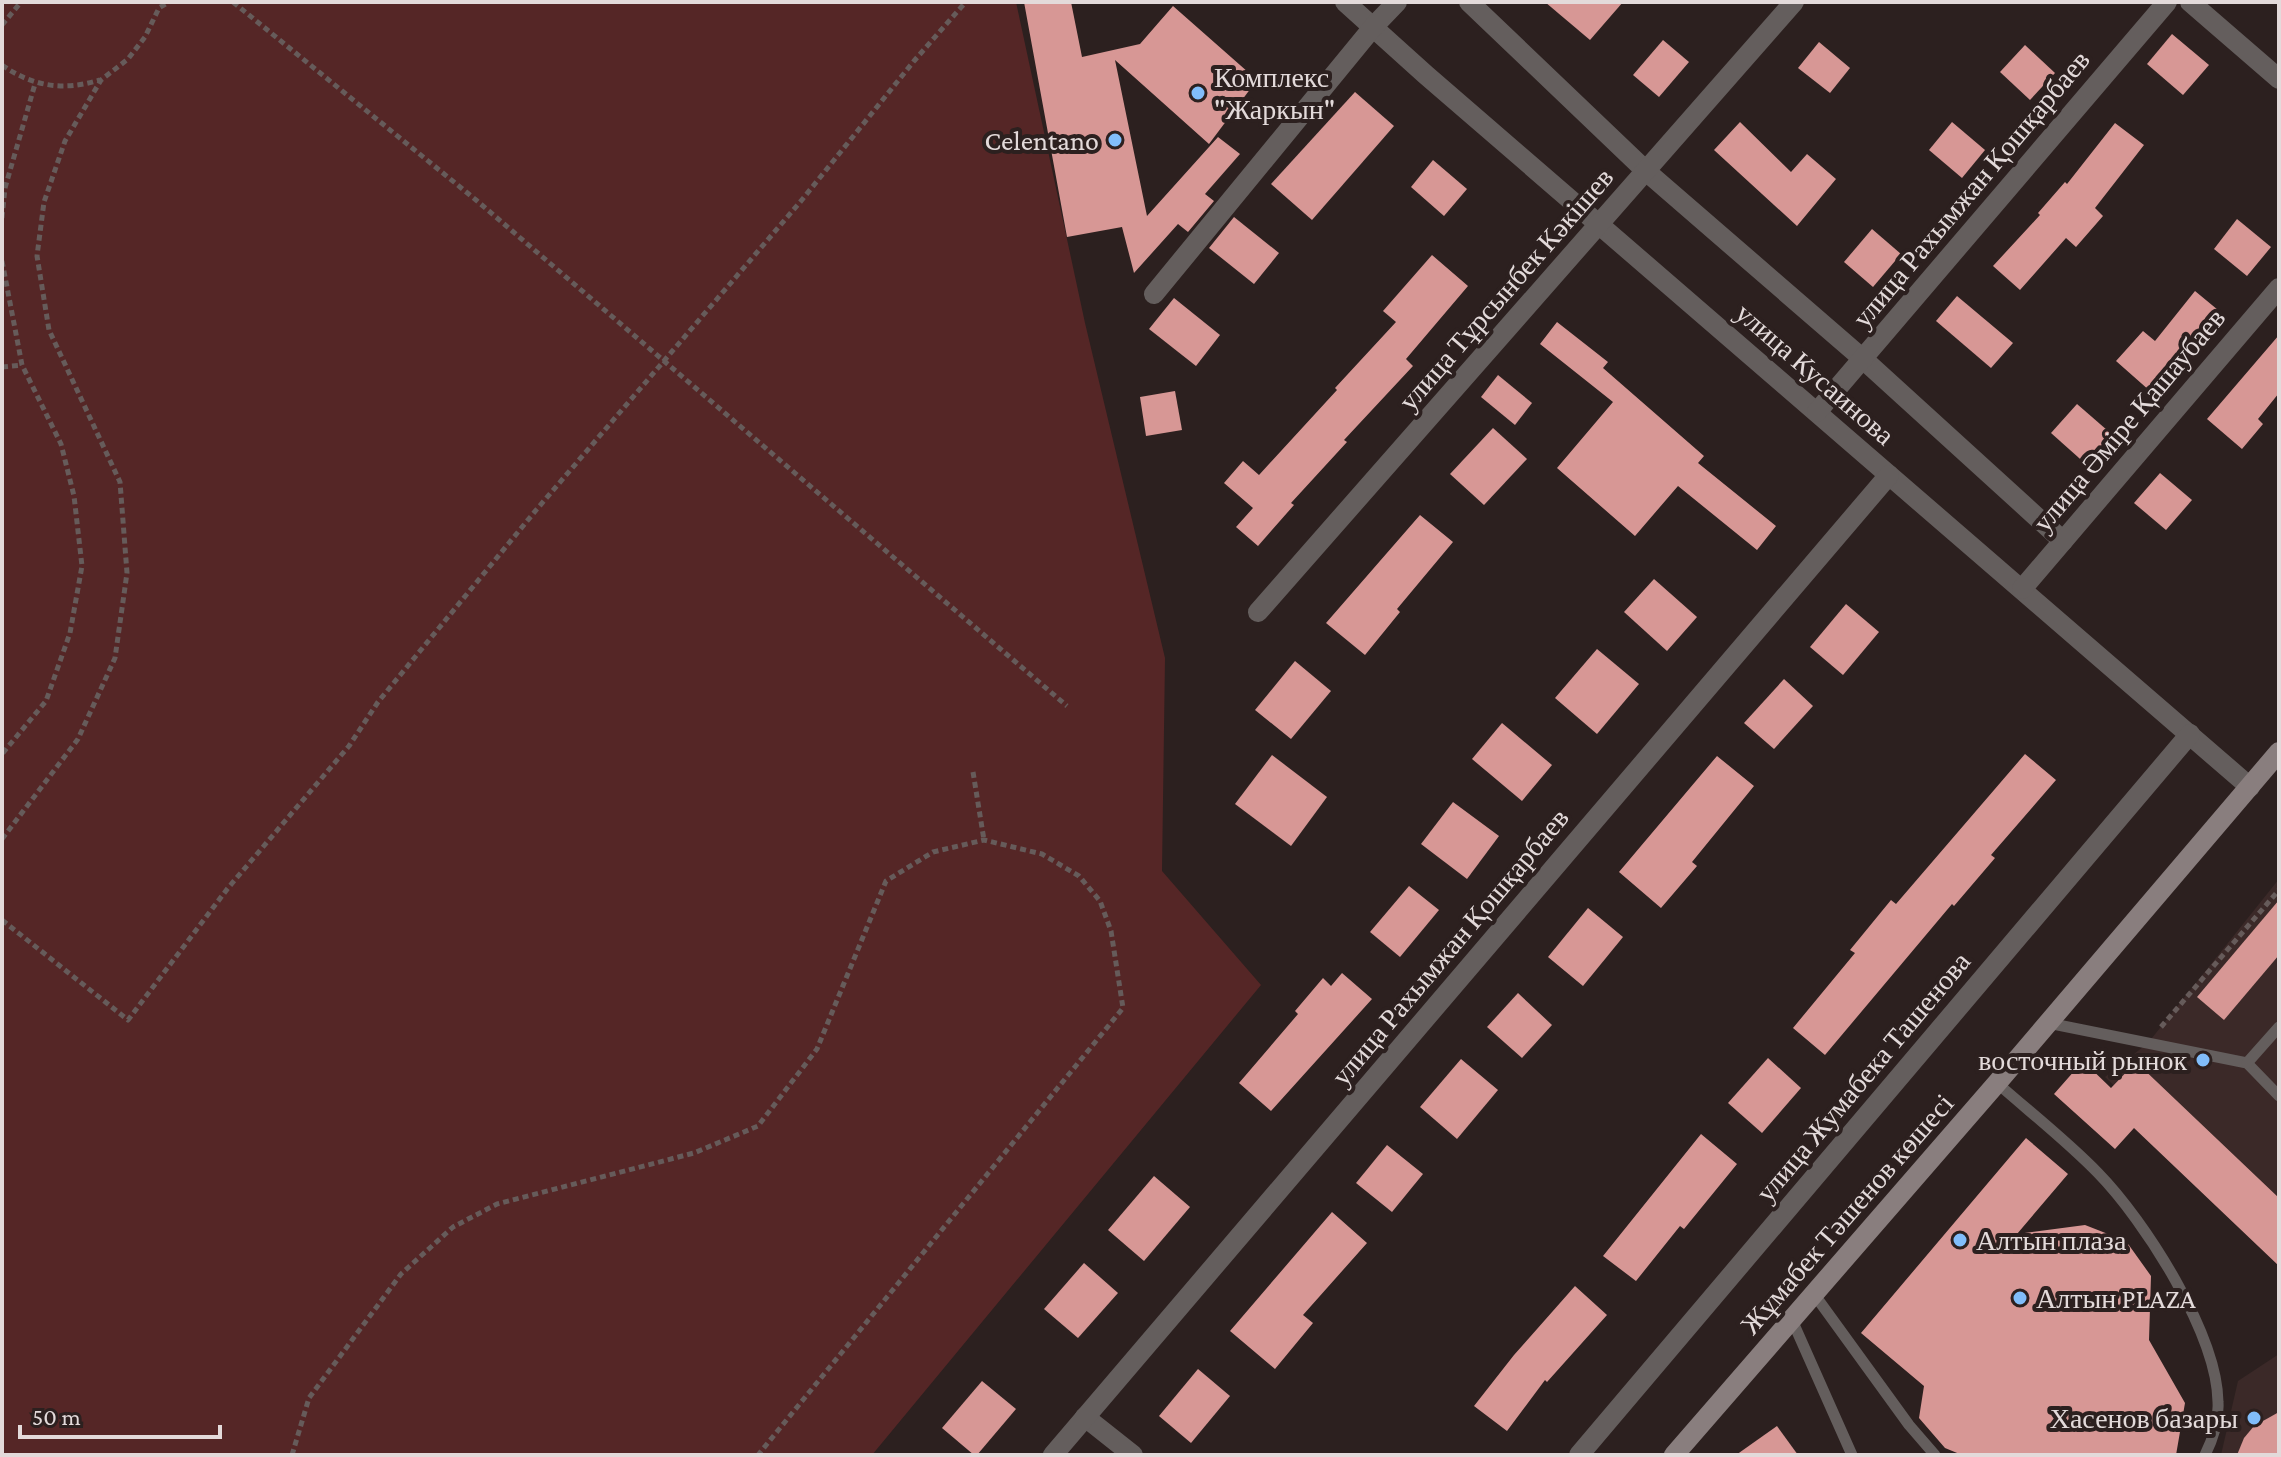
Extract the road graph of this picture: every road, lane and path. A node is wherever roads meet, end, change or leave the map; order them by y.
1 (21, 2) edge
2 (169, 2) edge
3 (233, 2) edge
4 (962, 2) edge
5 (1345, 2) edge
6 (1397, 2) edge
7 (1469, 2) edge
8 (1794, 2) edge
9 (2167, 2) edge
10 (2190, 2) edge
11 (159, 5) edge
12 (2, 25) edge
13 (1374, 26) junction
14 (2, 65) edge
15 (2279, 79) edge
16 (101, 80) junction
17 (35, 84) junction
18 (1647, 172) junction
19 (2, 218) edge
20 (1601, 225) junction
21 (2, 261) edge
22 (2279, 288) edge
23 (1154, 294) dead end
24 (1863, 359) junction
25 (664, 360) junction
26 (22, 365) junction
27 (2, 367) edge
28 (1817, 412) junction
29 (1889, 475) junction
30 (2063, 541) junction
31 (2022, 589) junction
32 (1258, 612) dead end
33 (1067, 706) dead end
34 (2190, 734) junction
35 (2279, 752) edge
36 (2, 754) edge
37 (973, 772) dead end
38 (2250, 787) junction
39 (2, 839) edge
40 (984, 840) junction
41 (2279, 890) edge
42 (2, 920) edge
43 (2048, 1023) junction
44 (2279, 1027) edge
45 (2148, 1043) junction
46 (2247, 1063) junction
47 (1997, 1083) junction
48 (2279, 1096) edge
49 (1814, 1294) junction
50 (1792, 1320) junction
51 (1085, 1417) junction
52 (292, 1455) edge
53 (758, 1455) edge
54 (1053, 1455) edge
55 (1133, 1455) edge
56 (1579, 1455) edge
57 (1674, 1455) edge
58 (1852, 1455) edge
59 (1935, 1455) edge
60 (2205, 1455) edge

1 - 12 path
2 - 11 path
3 - 25 path
4 - 25 path
5 - 13 street, улица Кусаинова
6 - 13 street
7 - 18 street
8 - 18 street, улица Тұрсынбек Кәкішев
9 - 24 street, улица Рахымжан Қошқарбаев
10 - 15 street
11 - 16 path
13 - 20 street, улица Кусаинова
13 - 23 street
14 - 17 path
16 - 17 path
16 - 39 path
17 - 19 path
18 - 20 street, улица Тұрсынбек Кәкішев
18 - 24 street
20 - 28 street, улица Кусаинова
20 - 32 street, улица Тұрсынбек Кәкішев
21 - 26 path
22 - 30 street, улица Әміре Қашаубаев
24 - 28 street, улица Рахымжан Қошқарбаев
24 - 30 street
25 - 33 path
25 - 42 path
26 - 27 path
26 - 36 path
28 - 29 street, улица Кусаинова
29 - 31 street, улица Кусаинова
29 - 51 street, улица Рахымжан Қошқарбаев
30 - 31 street, улица Әміре Қашаубаев
31 - 34 street, улица Кусаинова
34 - 38 street, улица Кусаинова
34 - 56 street, улица Жумабека Ташенова
35 - 38 main road, Жұмабек Тәшенов көшесі
37 - 40 path
38 - 43 main road, Жұмабек Тәшенов көшесі
40 - 52 path
40 - 53 path
41 - 45 path
43 - 45 lane
43 - 47 main road, Жұмабек Тәшенов көшесі
44 - 46 lane
45 - 46 lane
46 - 48 lane
47 - 49 main road, Жұмабек Тәшенов көшесі
47 - 60 lane
49 - 50 main road, Жұмабек Тәшенов көшесі
49 - 59 lane
50 - 57 main road, Жұмабек Тәшенов көшесі
50 - 58 lane
51 - 54 street, улица Рахымжан Қошқарбаев
51 - 55 street

